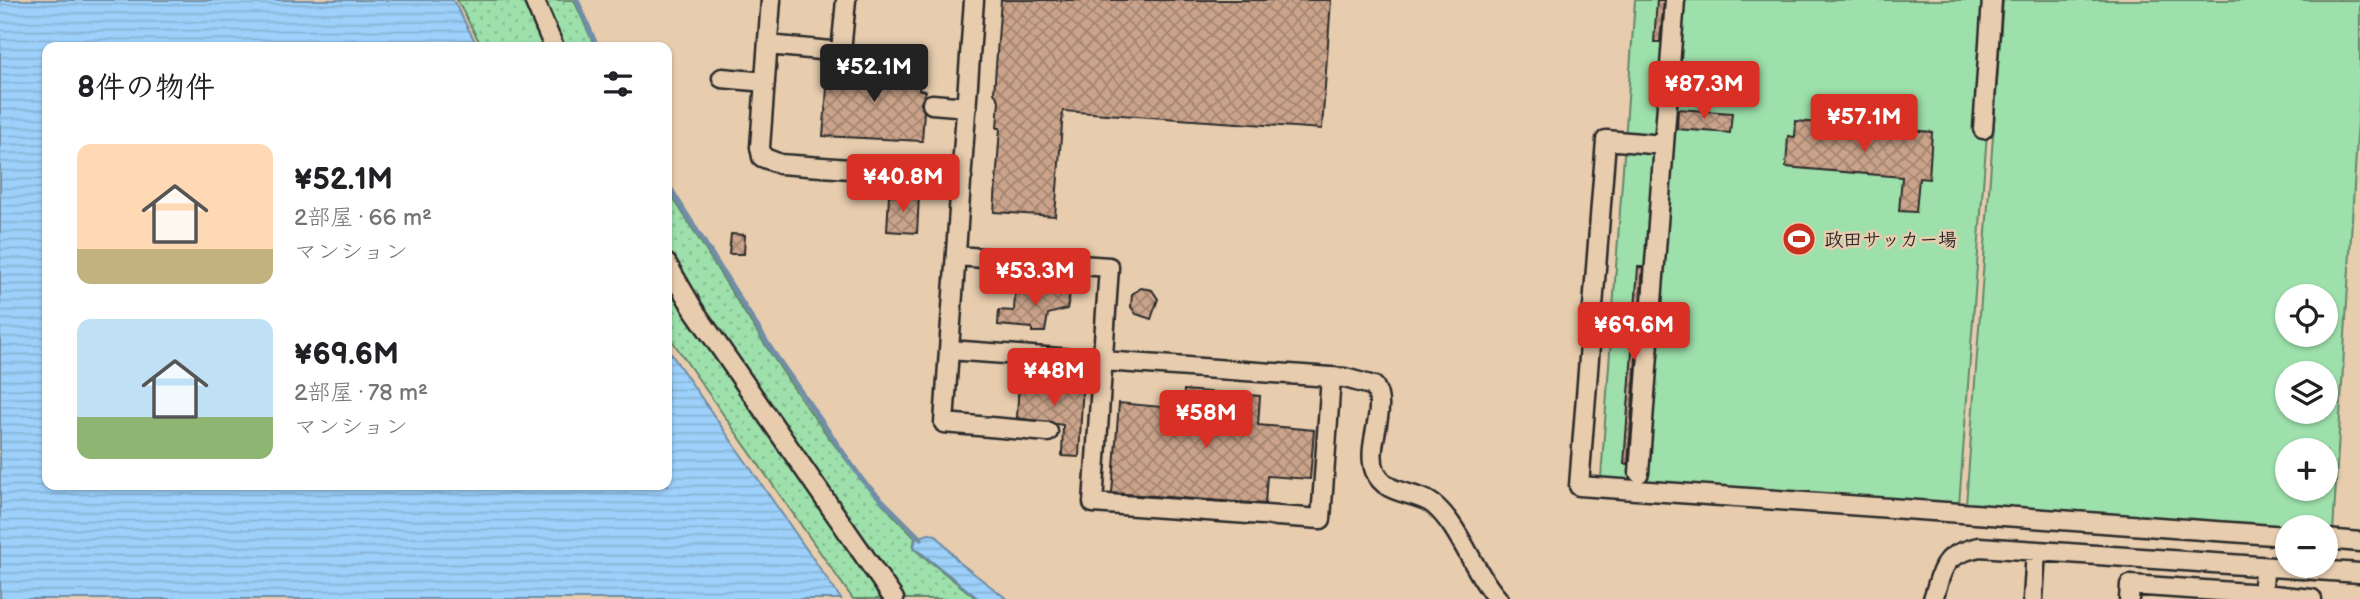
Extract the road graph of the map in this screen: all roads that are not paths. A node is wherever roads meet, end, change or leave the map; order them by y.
1 (534, 0) edge
2 (771, 0) edge
3 (846, 0) edge
4 (974, 0) edge
5 (1675, 0) edge
6 (1992, 0) edge
7 (553, 42) edge
8 (768, 45) junction
9 (722, 78) dead end
10 (765, 82) junction
11 (932, 104) dead end
12 (967, 107) junction
13 (1983, 130) dead end
14 (1663, 145) junction
15 (962, 177) junction
16 (956, 256) junction
17 (672, 272) edge
18 (949, 350) junction
19 (1103, 361) junction
20 (1331, 377) junction
21 (1048, 432) dead end
22 (1639, 473) dead end
23 (2275, 535) edge
24 (2338, 540) edge
25 (2360, 542) edge
26 (2036, 551) junction
27 (2264, 567) junction
28 (2354, 571) edge
29 (2263, 594) junction
30 (894, 599) edge
31 (1498, 599) edge
32 (1933, 599) edge
33 (2033, 599) edge
34 (2129, 599) edge
35 (2312, 599) edge

1 - 7 lane
2 - 8 lane
3 - 8 lane
4 - 12 lane
5 - 14 lane
6 - 13 lane
8 - 10 lane
9 - 10 lane
10 - 15 lane
11 - 12 lane
12 - 15 lane
14 - 22 lane
14 - 23 lane
15 - 16 lane
16 - 18 lane
16 - 19 lane
17 - 30 lane
18 - 19 lane
18 - 21 lane
19 - 20 lane
19 - 20 lane
20 - 31 lane
24 - 25 lane
26 - 27 lane
26 - 32 lane
26 - 33 lane
27 - 28 lane
27 - 29 lane
29 - 34 lane
29 - 35 lane

